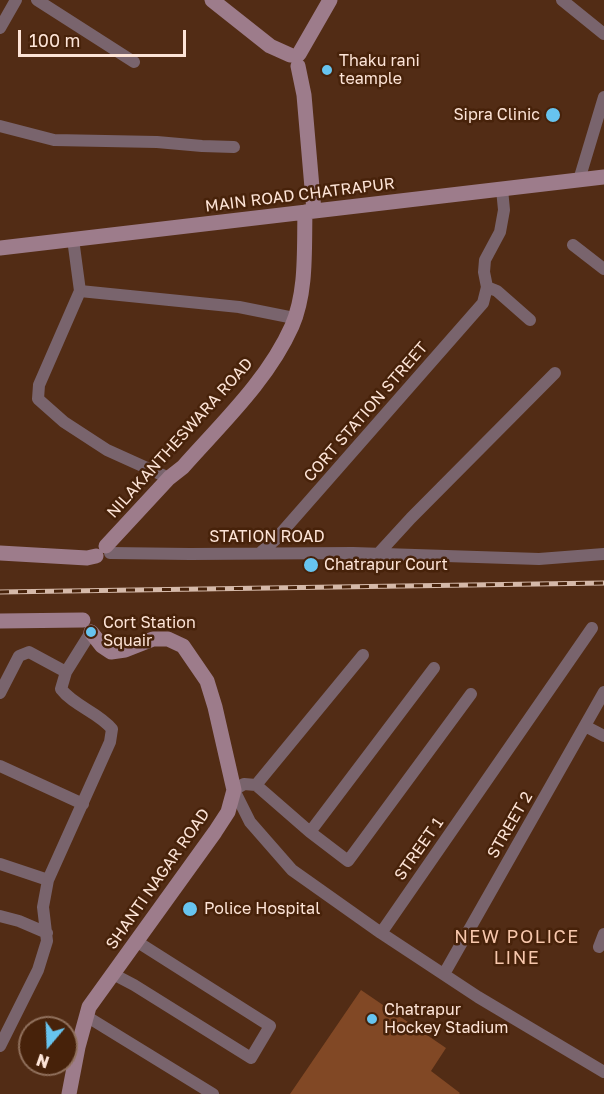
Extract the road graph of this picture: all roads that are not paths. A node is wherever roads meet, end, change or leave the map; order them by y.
1 (16, 0) edge
2 (37, 0) edge
3 (212, 0) edge
4 (330, 0) edge
5 (562, 0) edge
6 (0, 28) edge
7 (604, 34) edge
8 (296, 58) junction
9 (134, 62) dead end
10 (604, 97) edge
11 (0, 126) edge
12 (234, 147) dead end
13 (604, 177) edge
14 (579, 180) junction
15 (502, 189) junction
16 (310, 212) junction
17 (73, 240) junction
18 (573, 245) dead end
19 (0, 248) edge
20 (604, 269) edge
21 (487, 287) junction
22 (80, 291) junction
23 (294, 318) junction
24 (530, 320) dead end
25 (555, 373) dead end
26 (169, 478) junction
27 (0, 548) edge
28 (102, 552) junction
29 (0, 553) edge
30 (260, 553) junction
31 (378, 554) junction
32 (604, 554) edge
33 (0, 623) edge
34 (85, 625) junction
35 (592, 628) dead end
36 (363, 655) dead end
37 (434, 668) dead end
38 (66, 672) junction
39 (604, 692) edge
40 (0, 693) edge
41 (471, 694) dead end
42 (585, 726) junction
43 (604, 736) edge
44 (0, 766) edge
45 (256, 785) junction
46 (234, 790) junction
47 (83, 804) junction
48 (310, 832) junction
49 (0, 864) edge
50 (48, 880) junction
51 (0, 916) edge
52 (47, 933) junction
53 (381, 933) junction
54 (604, 934) edge
55 (136, 941) junction
56 (599, 947) dead end
57 (113, 974) junction
58 (444, 974) junction
59 (87, 1016) junction
60 (0, 1046) edge
61 (604, 1072) edge
62 (69, 1094) edge
63 (213, 1094) edge

1 - 6 street
2 - 9 street
3 - 8 street
4 - 8 street
5 - 7 street
8 - 16 street, NILAKANTHESWARA ROAD
10 - 14 street
11 - 12 street
13 - 14 street, MAIN ROAD CHATRAPUR
14 - 15 street, MAIN ROAD CHATRAPUR
15 - 16 street, MAIN ROAD CHATRAPUR
15 - 21 street
16 - 17 street, MAIN ROAD CHATRAPUR
16 - 23 street, NILAKANTHESWARA ROAD
17 - 19 street, MAIN ROAD CHATRAPUR
17 - 22 street
18 - 20 street
21 - 24 street
21 - 30 street, CORT STATION STREET
22 - 23 street
22 - 26 street
23 - 26 street, NILAKANTHESWARA ROAD
25 - 31 street
26 - 28 street, NILAKANTHESWARA ROAD
27 - 28 street
28 - 29 street
28 - 30 street, STATION ROAD
30 - 31 street, STATION ROAD
31 - 32 street, STATION ROAD
33 - 34 street
34 - 38 street
34 - 46 street
35 - 53 street, STREET 1
36 - 45 street
37 - 48 street
38 - 40 street
38 - 47 street
39 - 42 street, STREET 2
41 - 48 street
42 - 43 street
42 - 58 street, STREET 2
44 - 47 street
45 - 46 street
45 - 48 street
46 - 53 street
46 - 55 street, SHANTI NAGAR ROAD
47 - 50 street
49 - 50 street
50 - 52 street
51 - 52 street
52 - 60 street
53 - 58 street
54 - 56 street
55 - 57 street, SHANTI NAGAR ROAD
55 - 57 street
57 - 59 street, SHANTI NAGAR ROAD
58 - 61 street
59 - 62 street, SHANTI NAGAR ROAD
59 - 63 street

